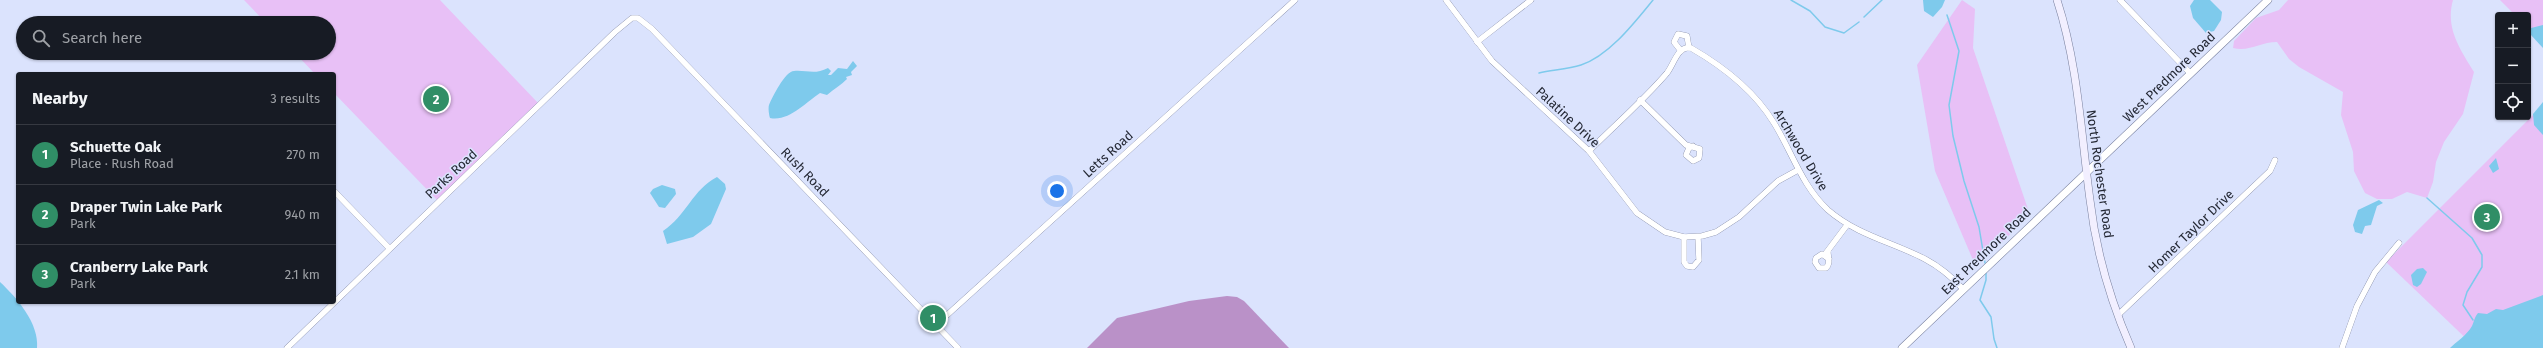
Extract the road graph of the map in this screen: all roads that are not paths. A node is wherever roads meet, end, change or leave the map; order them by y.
1 (1295, 0) edge
2 (1446, 0) edge
3 (1531, 0) edge
4 (2057, 0) edge
5 (2120, 0) edge
6 (2268, 0) edge
7 (632, 18) joint
8 (1477, 42) junction
9 (1689, 48) junction
10 (1681, 50) junction
11 (2190, 73) junction
12 (1640, 100) junction
13 (1686, 145) junction
14 (1693, 146) junction
15 (1589, 151) junction
16 (1686, 152) junction
17 (2275, 160) dead end
18 (1798, 170) junction
19 (2087, 171) junction
20 (336, 193) edge
21 (1847, 225) junction
22 (1684, 237) junction
23 (1698, 237) junction
24 (2399, 243) dead end
25 (389, 248) junction
26 (1828, 252) junction
27 (1822, 254) junction
28 (1829, 259) junction
29 (1963, 289) junction
30 (336, 300) edge
31 (332, 304) edge
32 (2118, 315) junction
33 (936, 325) junction
34 (287, 348) edge
35 (958, 348) edge
36 (1902, 348) edge
37 (2131, 348) edge
38 (2342, 348) edge

1 - 33 street, Letts Road
2 - 8 street, Palatine Drive
3 - 8 street
4 - 19 main road, North Rochester Road
5 - 11 street
6 - 11 street, West Predmore Road
7 - 25 street, Parks Road
7 - 33 street, Rush Road
8 - 15 street, Palatine Drive
9 - 10 street
9 - 10 street, Archwood Drive
9 - 18 street, Archwood Drive
10 - 12 street
11 - 19 street, West Predmore Road
12 - 13 street
12 - 15 street
13 - 14 street
13 - 16 street
14 - 16 street
14 - 16 street
15 - 22 street, Palatine Drive
17 - 32 street, Homer Taylor Drive
18 - 21 street, Archwood Drive
18 - 23 street, Palatine Drive
19 - 29 street, East Predmore Road
19 - 32 main road, North Rochester Road
20 - 25 street
21 - 26 street
21 - 29 street, Archwood Drive
22 - 23 street, Palatine Drive
22 - 23 street
24 - 38 street
25 - 30 street, Parks Road
26 - 27 street
26 - 28 street
27 - 28 street
27 - 28 street
29 - 36 street, East Predmore Road
31 - 34 street, Parks Road
32 - 37 main road, North Rochester Road
33 - 35 street, Rush Road

